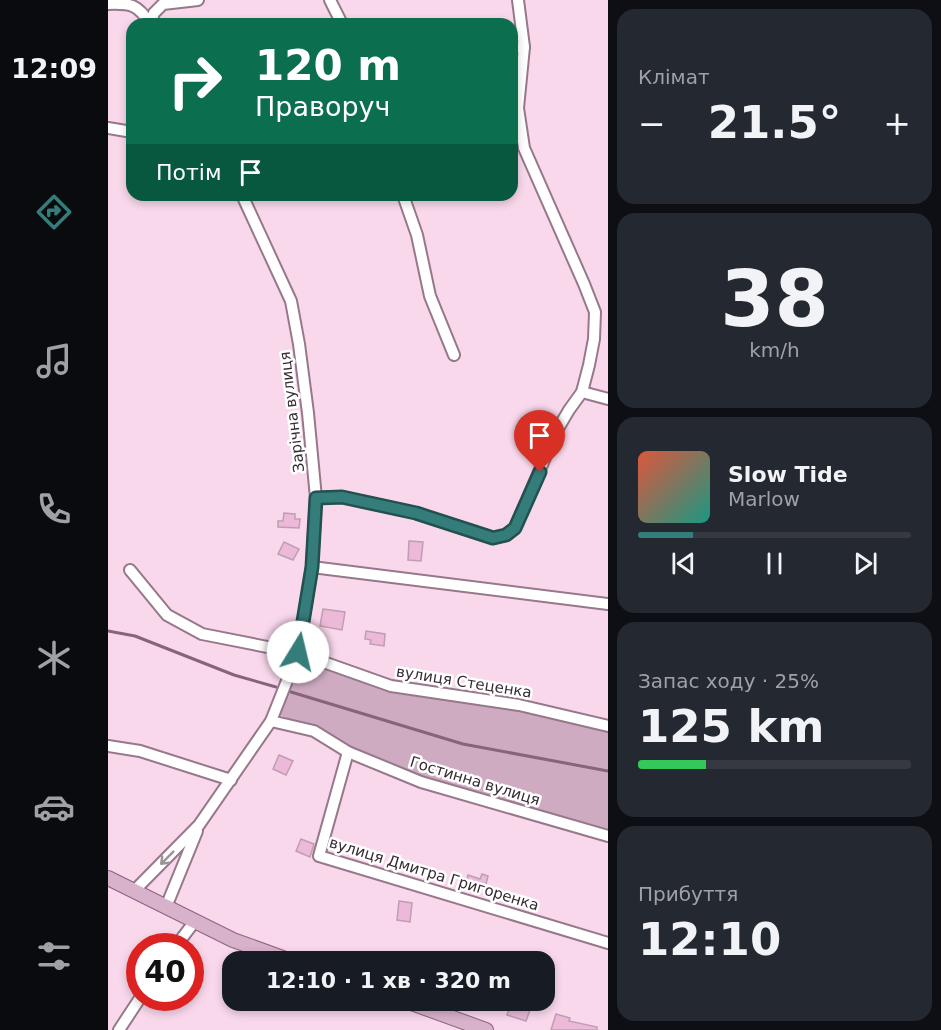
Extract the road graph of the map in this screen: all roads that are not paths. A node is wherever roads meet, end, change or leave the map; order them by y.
1 (198, 0) edge
2 (330, 0) edge
3 (518, 0) edge
4 (108, 4) edge
5 (146, 18) edge
6 (152, 18) edge
7 (339, 18) edge
8 (524, 47) junction
9 (518, 48) edge
10 (108, 128) edge
11 (126, 131) edge
12 (245, 201) edge
13 (405, 201) edge
14 (454, 355) dead end
15 (582, 392) junction
16 (608, 399) edge
17 (316, 498) junction
18 (312, 567) junction
19 (130, 570) dead end
20 (608, 604) edge
21 (298, 652) junction
22 (271, 721) junction
23 (608, 726) edge
24 (108, 746) edge
25 (348, 752) junction
26 (231, 780) junction
27 (200, 825) junction
28 (608, 836) edge
29 (108, 878) edge
30 (134, 891) junction
31 (166, 907) junction
32 (195, 921) junction
33 (186, 933) edge
34 (608, 943) edge
35 (264, 951) edge
36 (131, 1011) edge
37 (433, 1011) edge
38 (119, 1030) edge
39 (486, 1030) edge

1 - 6 street
2 - 7 street
3 - 8 street
4 - 5 street
8 - 9 street
8 - 15 street
10 - 11 street
12 - 17 street, Зарічна вулиця
13 - 14 street
15 - 16 street
15 - 17 street
17 - 18 street, Зарічна вулиця
18 - 20 street
18 - 21 street, Зарічна вулиця
19 - 21 street, вулиця Стеценка
21 - 22 street, Зарічна вулиця
21 - 23 street, вулиця Стеценка
22 - 25 street, Гостинна вулиця
22 - 26 street, Зарічна вулиця
24 - 26 street
25 - 28 street, Гостинна вулиця
25 - 34 street, вулиця Дмитра Григоренка
26 - 27 street, Зарічна вулиця
27 -> 30 street, Зарічна вулиця
27 - 31 street, Зарічна вулиця
29 - 30 main road
30 - 31 main road
31 - 32 main road
32 - 33 street
32 - 35 main road
36 - 38 street
37 - 39 main road

